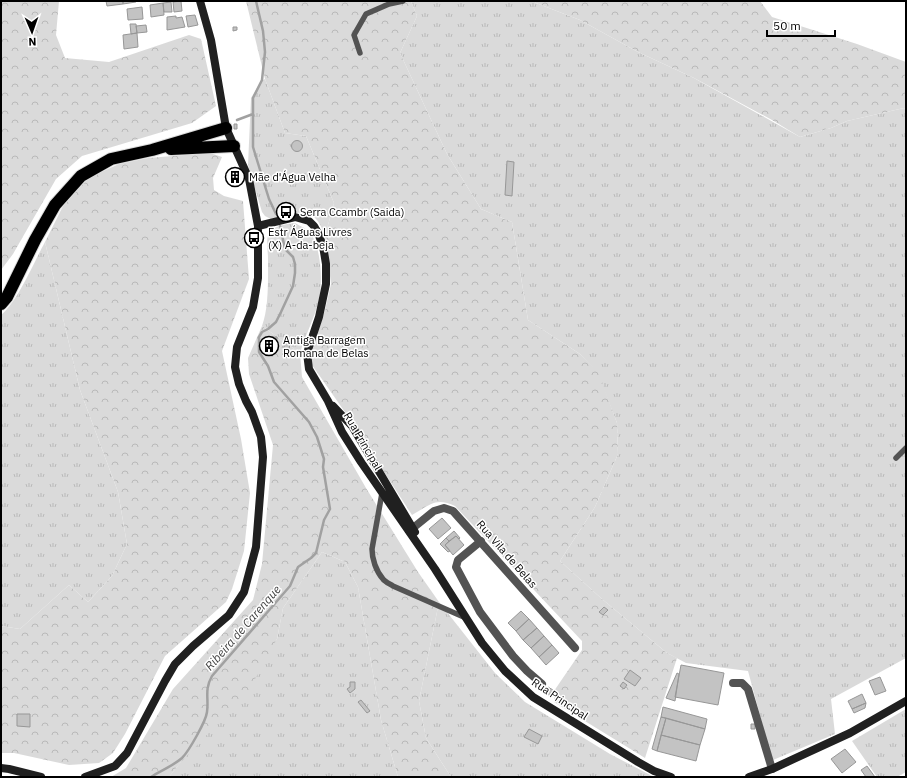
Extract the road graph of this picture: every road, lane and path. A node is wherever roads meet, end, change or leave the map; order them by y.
1 (200, 1) edge
2 (403, 1) edge
3 (360, 53) dead end
4 (226, 128) junction
5 (234, 146) junction
6 (152, 150) junction
7 (258, 226) junction
8 (1, 304) edge
9 (328, 401) junction
10 (906, 448) edge
11 (896, 458) dead end
12 (382, 493) junction
13 (413, 528) junction
14 (481, 541) junction
15 (435, 569) junction
16 (467, 619) junction
17 (575, 648) dead end
18 (733, 683) dead end
19 (542, 684) dead end
20 (906, 701) edge
21 (1, 768) edge
22 (772, 769) junction
23 (41, 777) edge
24 (85, 777) edge
25 (671, 777) edge
26 (749, 777) edge

1 - 4 street
2 - 3 lane
4 - 5 street
4 - 6 highway
5 - 6 highway
5 - 7 street
6 - 8 highway
7 - 9 street, Rua Principal
7 - 24 street
9 - 12 street, Rua Principal
9 - 13 street, Rua Principal
10 - 11 lane
12 - 15 street, Rua Principal
12 - 16 lane
13 - 14 street, Rua Vila de Belas
13 - 15 street, Rua Principal
14 - 17 street, Rua Vila de Belas
14 - 19 street
15 - 16 street, Rua Principal
16 - 25 street, Rua Principal
18 - 22 street
20 - 22 street
21 - 23 street
22 - 26 street

